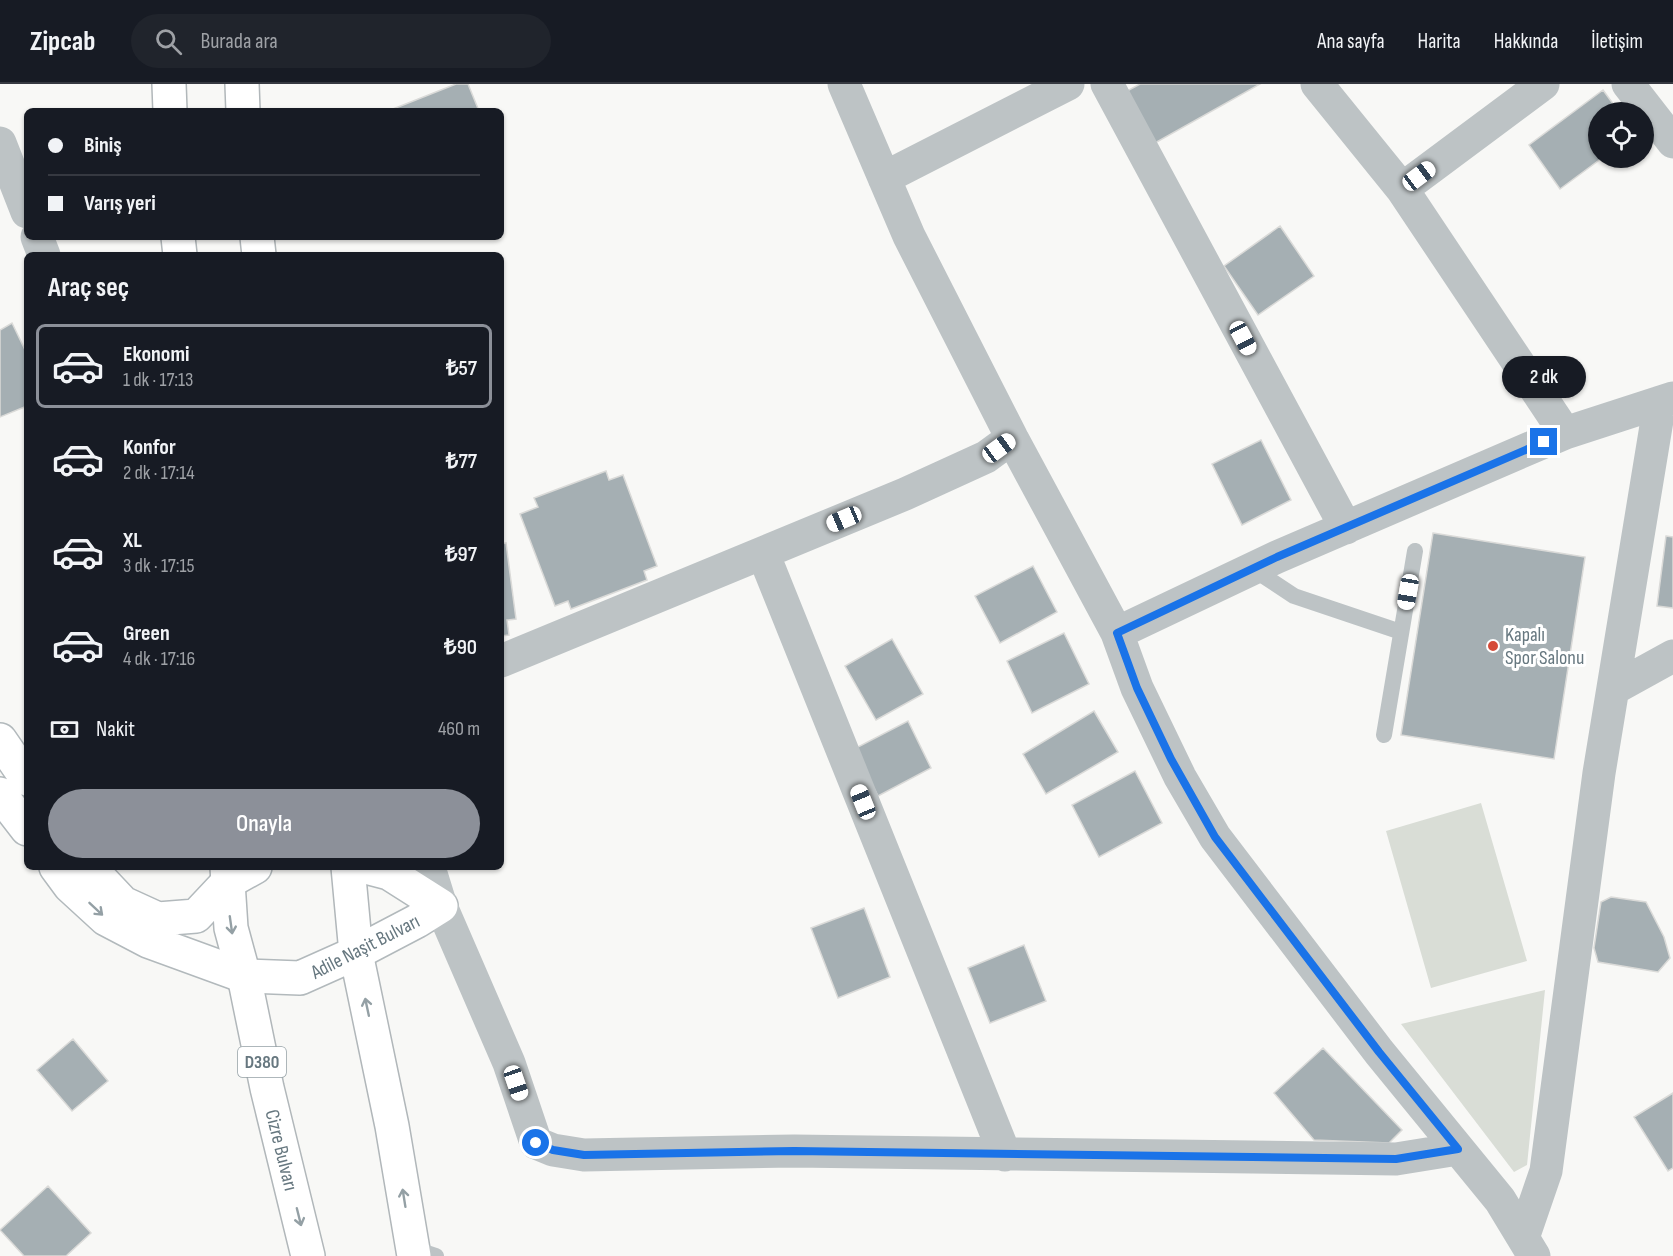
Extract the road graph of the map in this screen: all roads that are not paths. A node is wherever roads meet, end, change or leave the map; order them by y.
1 (169, 84) edge
2 (242, 84) edge
3 (844, 84) edge
4 (1068, 84) edge
5 (1107, 84) edge
6 (1317, 84) edge
7 (1543, 84) edge
8 (1628, 84) edge
9 (170, 108) edge
10 (243, 108) edge
11 (0, 142) edge
12 (1673, 142) edge
13 (884, 178) junction
14 (1402, 189) junction
15 (24, 204) edge
16 (1666, 400) edge
17 (1565, 433) junction
18 (1012, 438) junction
19 (1346, 528) junction
20 (1415, 551) dead end
21 (763, 553) junction
22 (1253, 569) junction
23 (1117, 633) junction
24 (1401, 633) junction
25 (1673, 656) edge
26 (504, 660) edge
27 (1613, 689) junction
28 (1384, 735) dead end
29 (0, 740) edge
30 (24, 775) edge
31 (0, 794) edge
32 (24, 825) edge
33 (58, 870) edge
34 (92, 870) edge
35 (348, 870) edge
36 (378, 870) edge
37 (430, 870) edge
38 (236, 872) edge
39 (441, 906) junction
40 (356, 952) junction
41 (244, 976) junction
42 (1458, 1149) junction
43 (1005, 1155) junction
44 (1529, 1247) edge
45 (421, 1253) edge
46 (308, 1256) edge

1 - 9 main road
2 - 10 main road
3 - 13 street
4 - 13 street
5 - 19 street
6 - 14 street
7 - 14 street
8 - 12 street
11 - 15 street
13 - 18 street
14 - 17 street
16 - 17 street
16 - 27 street
17 - 19 street
18 - 21 street
18 - 23 street
19 - 22 street
20 - 24 lane
21 - 26 street
21 - 43 street
22 - 23 street
22 - 24 lane
23 - 42 street
24 - 28 lane
25 - 27 street
27 - 44 street
29 - 30 main road
31 - 32 main road
33 -> 41 main road, Adile Naşit Bulvarı
34 - 38 main road
35 - 40 main road
36 - 39 main road, Adile Naşit Bulvarı
37 - 39 street
38 -> 41 main road, Cizre Bulvarı / D380
39 - 40 main road, Adile Naşit Bulvarı
39 - 43 street
40 - 41 main road, Adile Naşit Bulvarı
45 -> 40 main road
41 -> 46 main road, Cizre Bulvarı / D380
42 - 43 street
42 - 44 street

